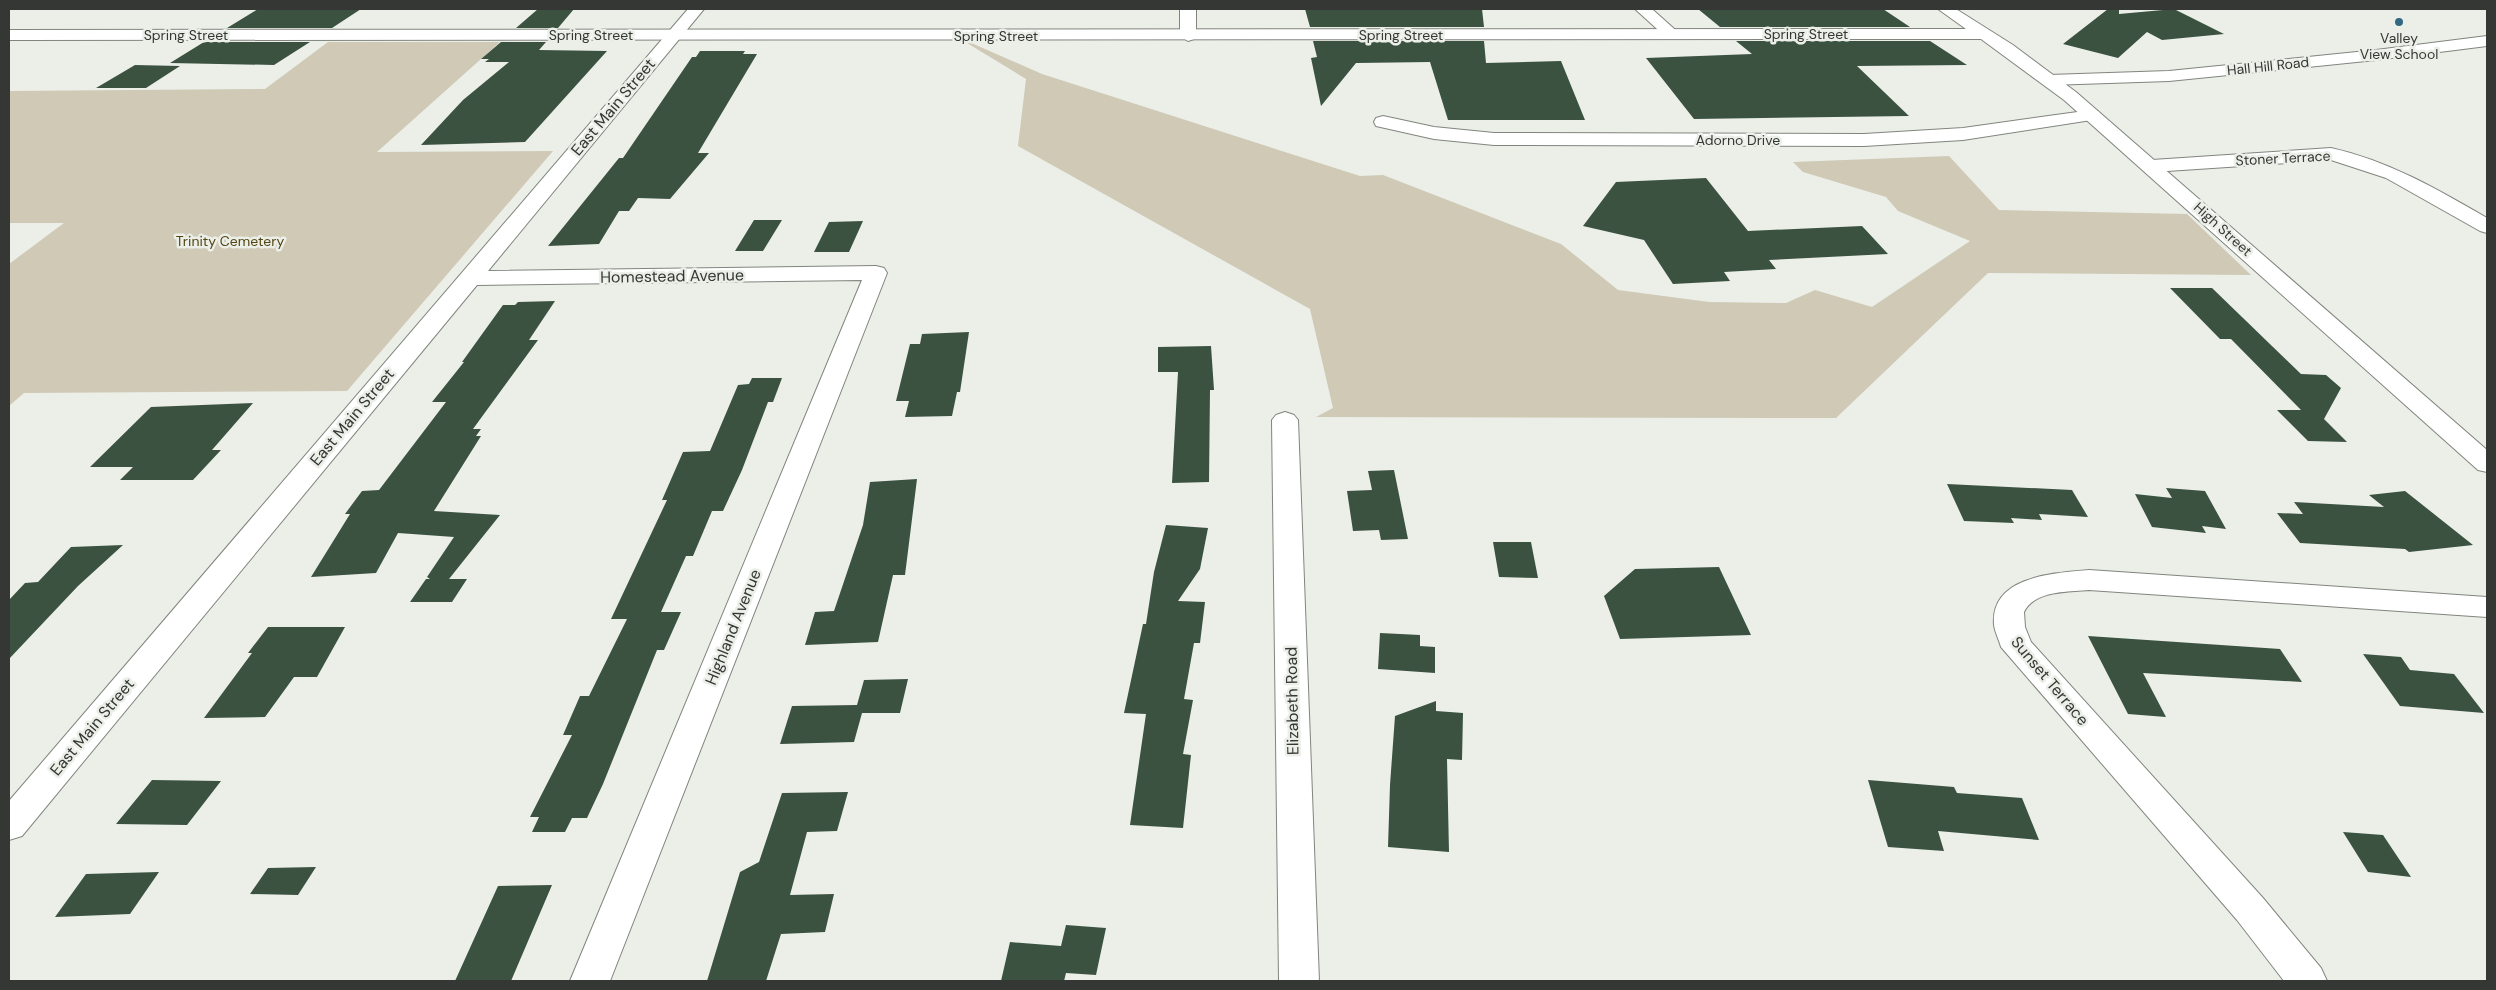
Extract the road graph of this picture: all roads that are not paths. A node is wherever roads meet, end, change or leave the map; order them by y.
1 (696, 9) edge
2 (1188, 9) edge
3 (1643, 9) edge
4 (1946, 9) edge
5 (1673, 34) junction
6 (1984, 34) junction
7 (9, 35) edge
8 (674, 35) junction
9 (1188, 36) junction
10 (2487, 41) edge
11 (2049, 80) junction
12 (2092, 115) junction
13 (1384, 122) dead end
14 (2152, 166) junction
15 (2487, 227) edge
16 (876, 273) joint
17 (468, 278) junction
18 (1285, 420) dead end
19 (2487, 464) edge
20 (2487, 607) edge
21 (9, 826) edge
22 (590, 981) edge
23 (1299, 981) edge
24 (2308, 981) edge

1 - 8 street, East Main Street
2 - 9 street
3 - 5 street
4 - 6 street, High Street
5 - 6 street, Spring Street
5 - 9 street, Spring Street
6 - 11 street, High Street
7 - 8 street, Spring Street
8 - 9 street, Spring Street
8 - 17 street, East Main Street
10 - 11 street, Hall Hill Road
11 - 12 street, High Street
12 - 13 street, Adorno Drive
12 - 14 street, High Street
14 - 15 street, Stoner Terrace
14 - 19 street, High Street
16 - 17 street, Homestead Avenue
16 - 22 street, Highland Avenue
17 - 21 street, East Main Street
18 - 23 street, Elizabeth Road
20 - 24 street, Sunset Terrace

